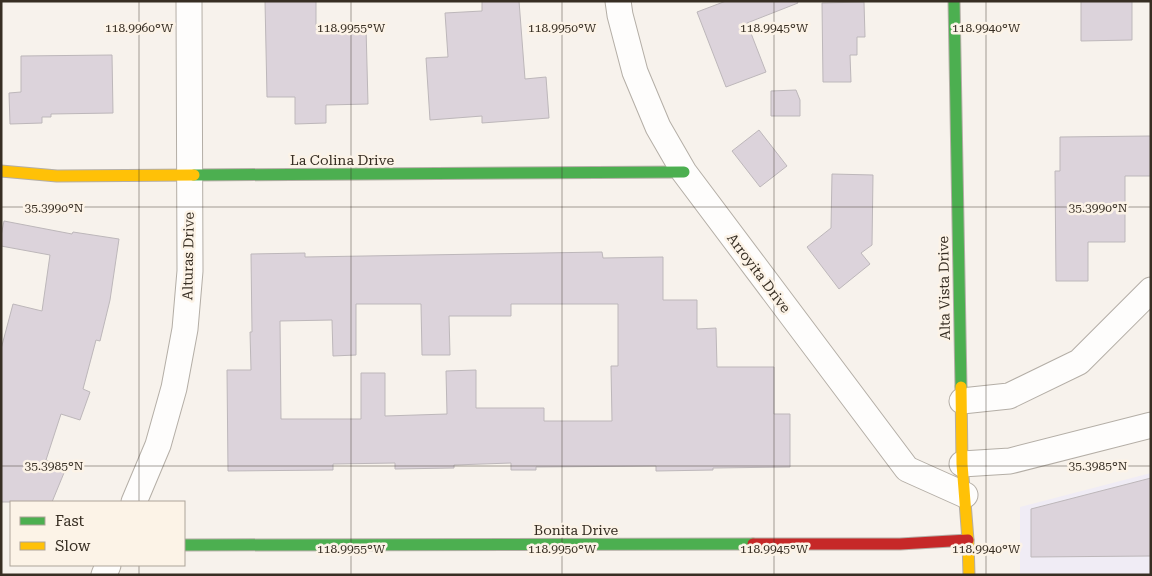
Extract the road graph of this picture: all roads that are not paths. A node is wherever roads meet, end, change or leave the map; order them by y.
1 (189, 1) edge
2 (618, 1) edge
3 (954, 1) edge
4 (1, 171) edge
5 (684, 172) junction
6 (189, 176) junction
7 (1151, 290) edge
8 (962, 401) junction
9 (1151, 425) edge
10 (962, 464) junction
11 (965, 496) junction
12 (134, 501) edge
13 (968, 540) junction
14 (185, 545) edge
15 (969, 575) edge

1 - 6 street, Alturas Drive
2 - 5 street, Arroyita Drive
3 - 8 street, Alta Vista Drive
4 - 6 street, La Colina Drive
5 - 6 street, La Colina Drive
5 - 11 street, Arroyita Drive
6 - 12 street, Alturas Drive
7 - 8 street
8 - 10 street, Alta Vista Drive
9 - 10 street
10 - 11 street, Alta Vista Drive
11 - 13 street, Alta Vista Drive
13 - 14 street, Bonita Drive
13 - 15 street, Alta Vista Drive

